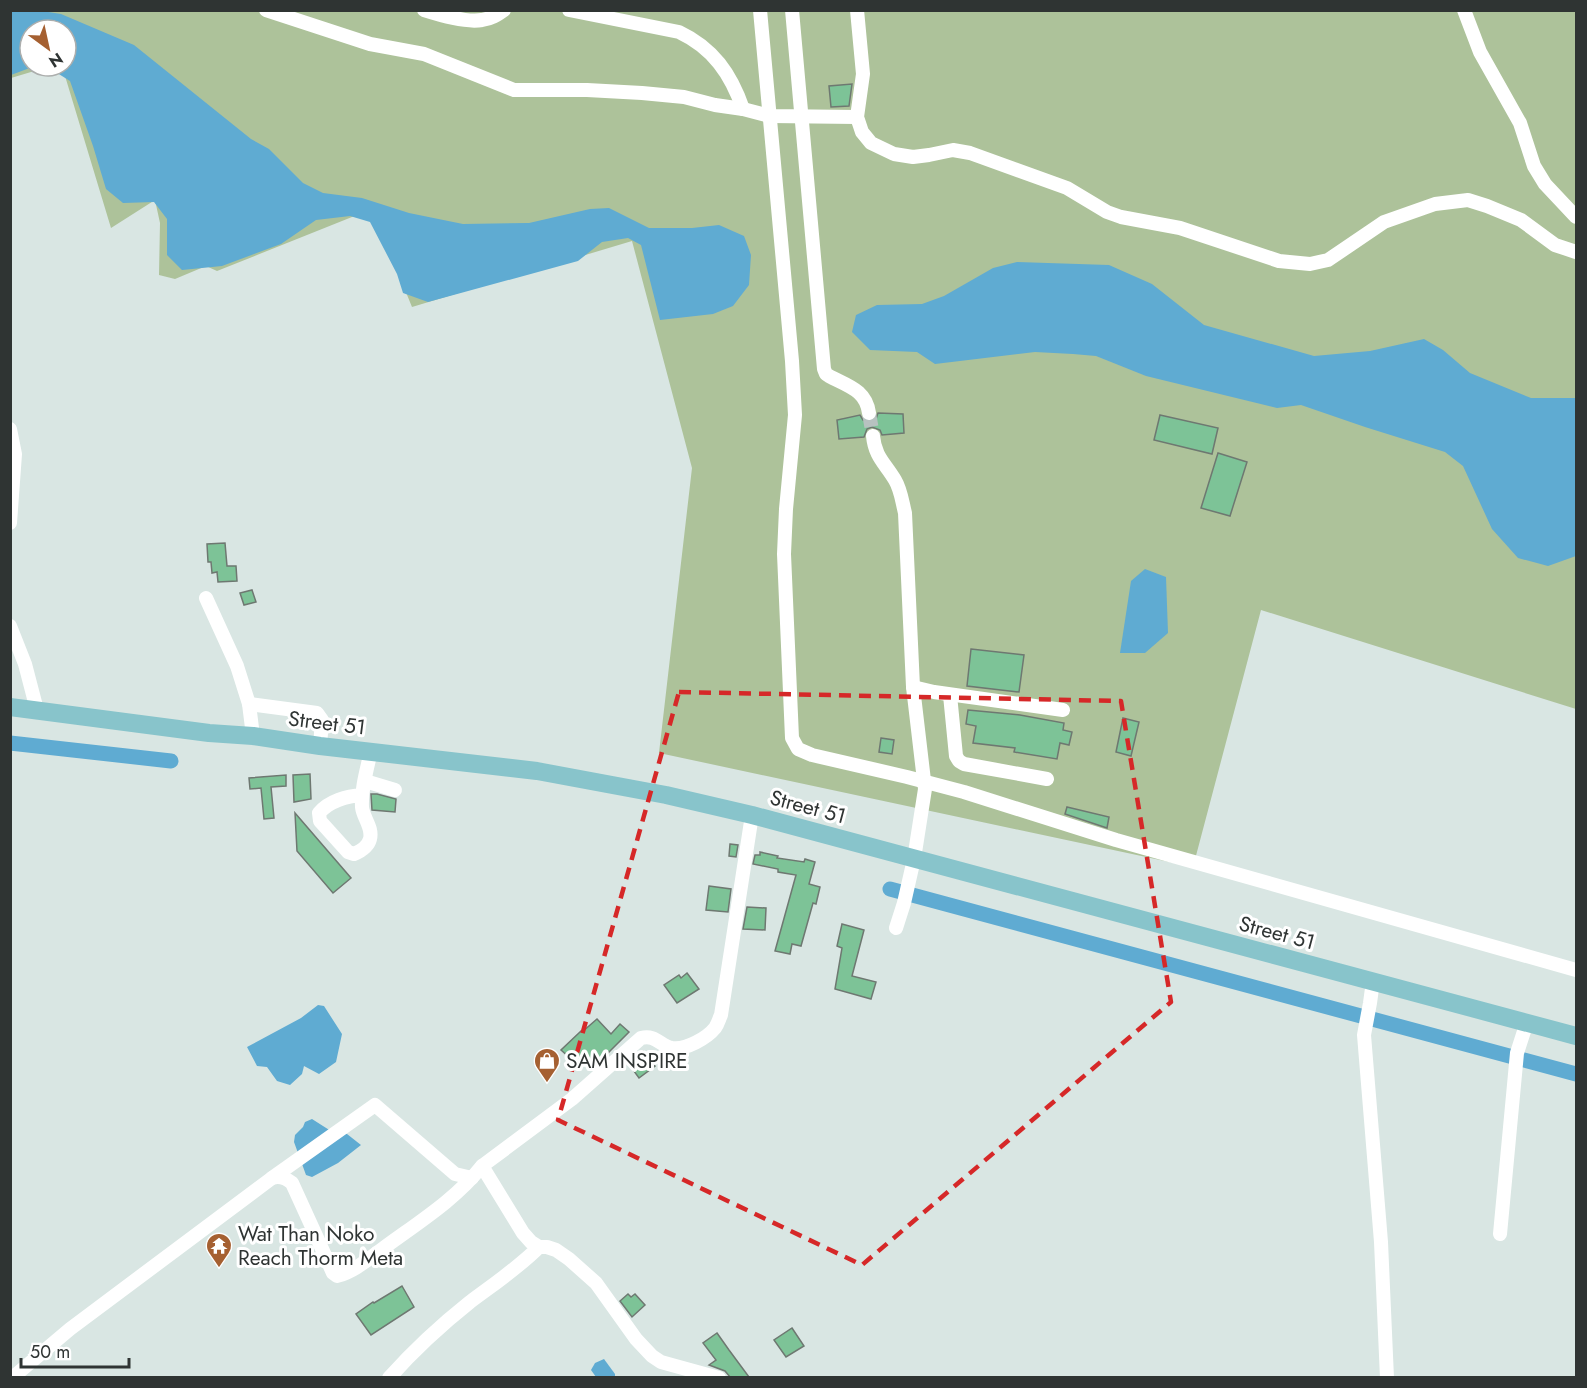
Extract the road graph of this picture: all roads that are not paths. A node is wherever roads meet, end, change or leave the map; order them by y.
1 (266, 10) edge
2 (424, 10) edge
3 (504, 10) edge
4 (569, 10) edge
5 (760, 10) edge
6 (792, 10) edge
7 (857, 10) edge
8 (1464, 10) edge
9 (743, 109) junction
10 (770, 116) junction
11 (801, 116) junction
12 (857, 117) junction
13 (1576, 217) edge
14 (1576, 252) edge
15 (869, 413) tunnel mouth
16 (10, 429) edge
17 (873, 436) tunnel mouth
18 (10, 523) edge
19 (206, 598) dead end
20 (10, 626) edge
21 (913, 687) junction
22 (950, 694) junction
23 (10, 707) edge
24 (37, 710) junction
25 (1063, 710) dead end
26 (250, 718) junction
27 (321, 732) junction
28 (371, 751) junction
29 (1047, 779) dead end
30 (925, 782) junction
31 (363, 788) junction
32 (395, 790) dead end
33 (752, 815) junction
34 (915, 854) junction
35 (896, 928) dead end
36 (1576, 970) edge
37 (1373, 981) junction
38 (1527, 1023) junction
39 (1576, 1036) edge
40 (482, 1166) junction
41 (272, 1178) junction
42 (472, 1178) junction
43 (1500, 1234) dead end
44 (539, 1247) junction
45 (12, 1377) edge
46 (389, 1377) edge
47 (719, 1377) edge
48 (1387, 1377) edge

1 - 9 street
2 - 3 street
4 - 9 street
5 - 10 street
6 - 11 street
7 - 12 street
8 - 13 street
9 - 10 street
10 - 11 street
10 - 30 street
11 - 12 street
11 - 15 street
12 - 14 street
16 - 18 street
17 - 21 street
19 - 26 street
20 - 24 street
21 - 22 street
21 - 30 street
22 - 25 street
22 - 29 street
23 - 24 main road, Street 51
24 - 26 main road, Street 51
26 - 27 main road, Street 51
26 - 27 street
27 - 28 main road, Street 51
28 - 31 street
28 - 33 main road, Street 51
30 - 34 street
30 - 36 street
31 - 31 street
31 - 32 street
33 - 34 main road, Street 51
33 - 40 street
34 - 35 street
34 - 37 main road, Street 51
37 - 38 main road, Street 51
37 - 48 street
38 - 39 main road, Street 51
38 - 43 street
40 - 42 street
40 - 44 street
41 - 42 street
41 - 42 street
41 - 45 street
44 - 46 street
44 - 47 street

